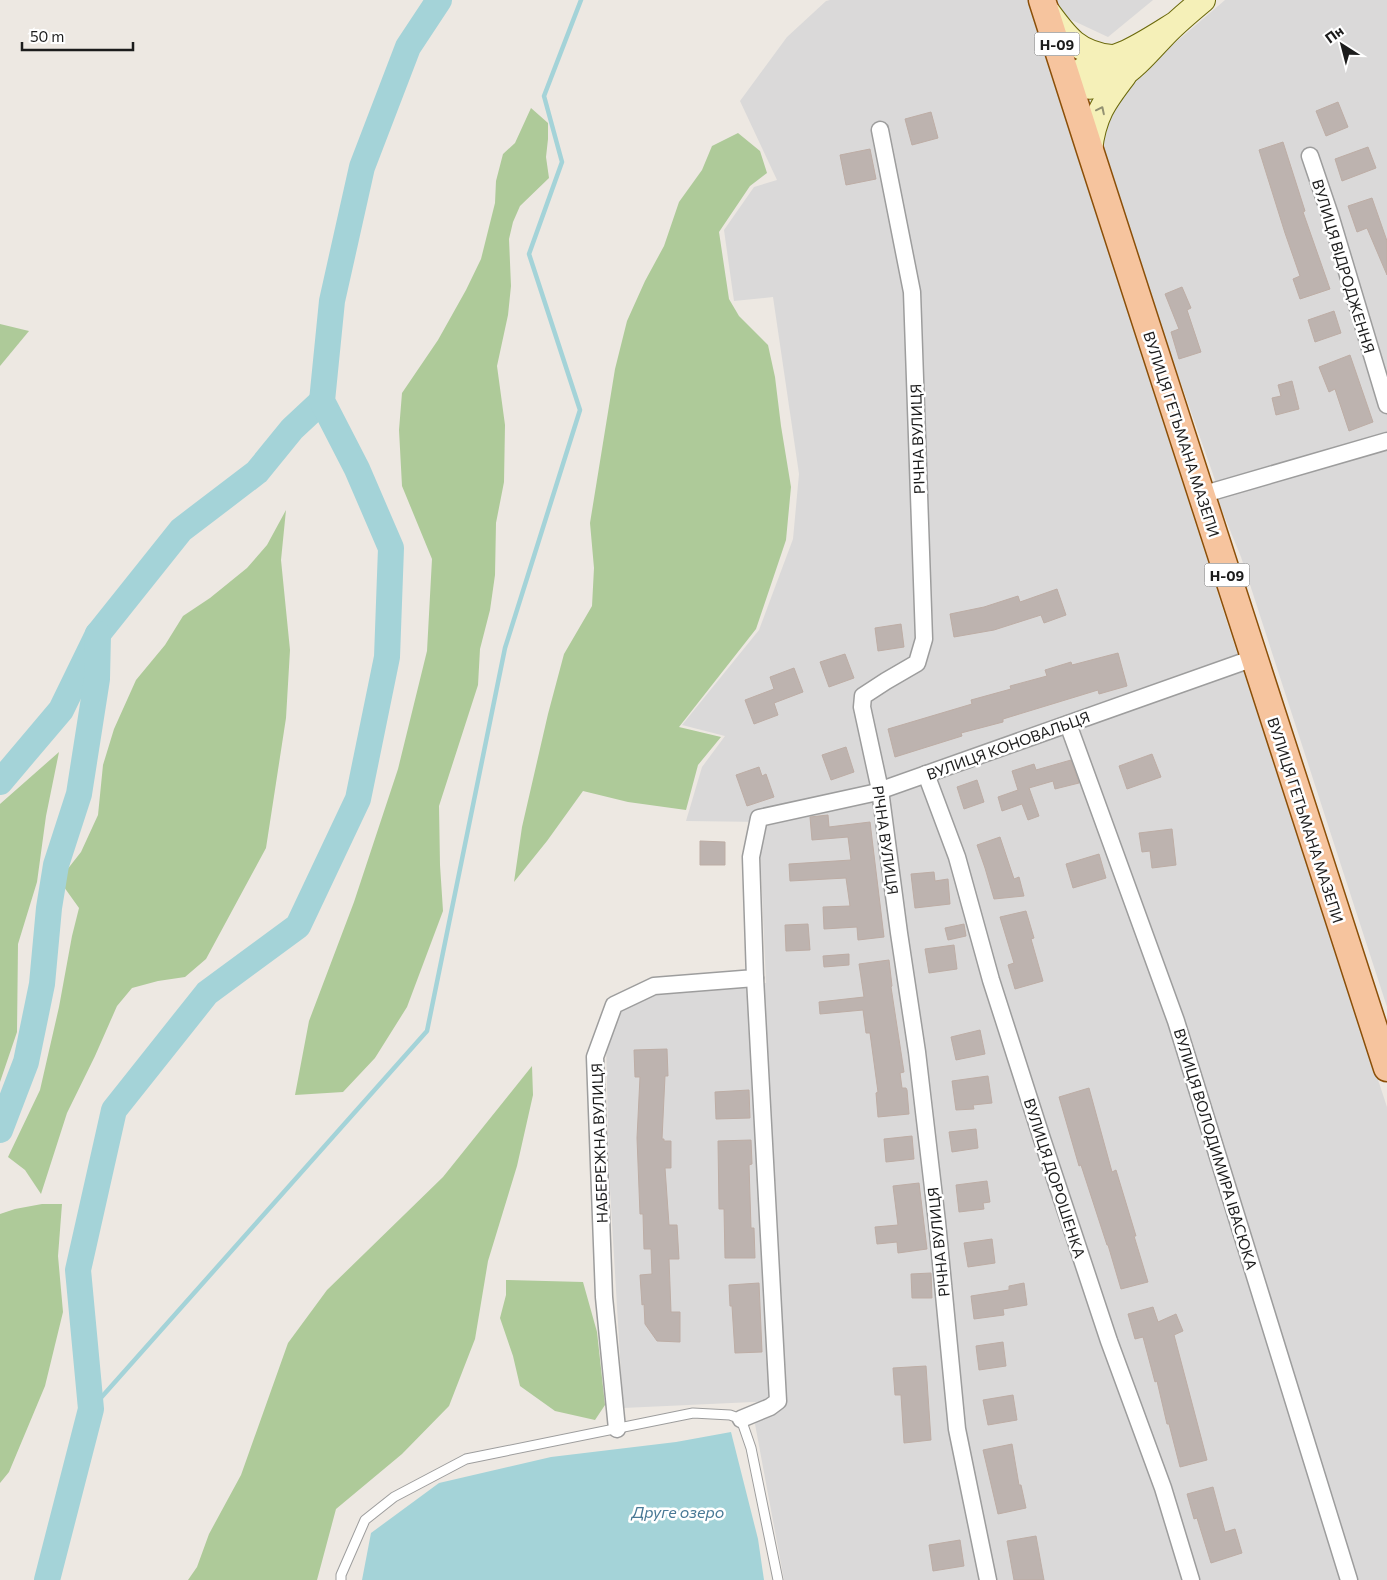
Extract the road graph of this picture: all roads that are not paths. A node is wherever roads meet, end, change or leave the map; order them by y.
1 (1203, 0) edge
2 (1044, 3) edge
3 (1117, 66) junction
4 (1068, 82) junction
5 (880, 130) dead end
6 (1090, 150) junction
7 (1310, 156) dead end
8 (1387, 405) edge
9 (1387, 441) edge
10 (1201, 495) junction
11 (1254, 658) junction
12 (1068, 724) junction
13 (926, 774) junction
14 (880, 790) junction
15 (755, 978) junction
16 (1387, 1068) edge
17 (741, 1419) junction
18 (617, 1429) junction
19 (340, 1580) edge
20 (778, 1580) edge
21 (988, 1580) edge
22 (1191, 1580) edge
23 (1349, 1580) edge

1 - 3 main road
2 - 3 main road
2 - 4 main road, ВУЛИЦЯ ГЕТЬМАНА МАЗЕПИ / Н-09
3 - 4 main road
6 -> 3 main road
4 - 6 main road, ВУЛИЦЯ ГЕТЬМАНА МАЗЕПИ / Н-09
5 - 14 street, РІЧНА ВУЛИЦЯ
6 - 10 main road, ВУЛИЦЯ ГЕТЬМАНА МАЗЕПИ / Н-09
7 - 8 street, ВУЛИЦЯ ВІДРОДЖЕННЯ
9 - 10 street
10 - 11 main road, ВУЛИЦЯ ГЕТЬМАНА МАЗЕПИ / Н-09
11 - 12 street, ВУЛИЦЯ КОНОВАЛЬЦЯ
11 - 16 main road, ВУЛИЦЯ ГЕТЬМАНА МАЗЕПИ / Н-09
12 - 13 street, ВУЛИЦЯ КОНОВАЛЬЦЯ
12 - 23 street, ВУЛИЦЯ ВОЛОДИМИРА ІВАСЮКА
13 - 14 street, ВУЛИЦЯ КОНОВАЛЬЦЯ
13 - 22 street, ВУЛИЦЯ ДОРОШЕНКА
14 - 15 street, ВУЛИЦЯ КОНОВАЛЬЦЯ
14 - 21 street, РІЧНА ВУЛИЦЯ
15 - 17 street
15 - 18 street, НАБЕРЕЖНА ВУЛИЦЯ
17 - 18 lane
17 - 20 lane
18 - 19 lane

